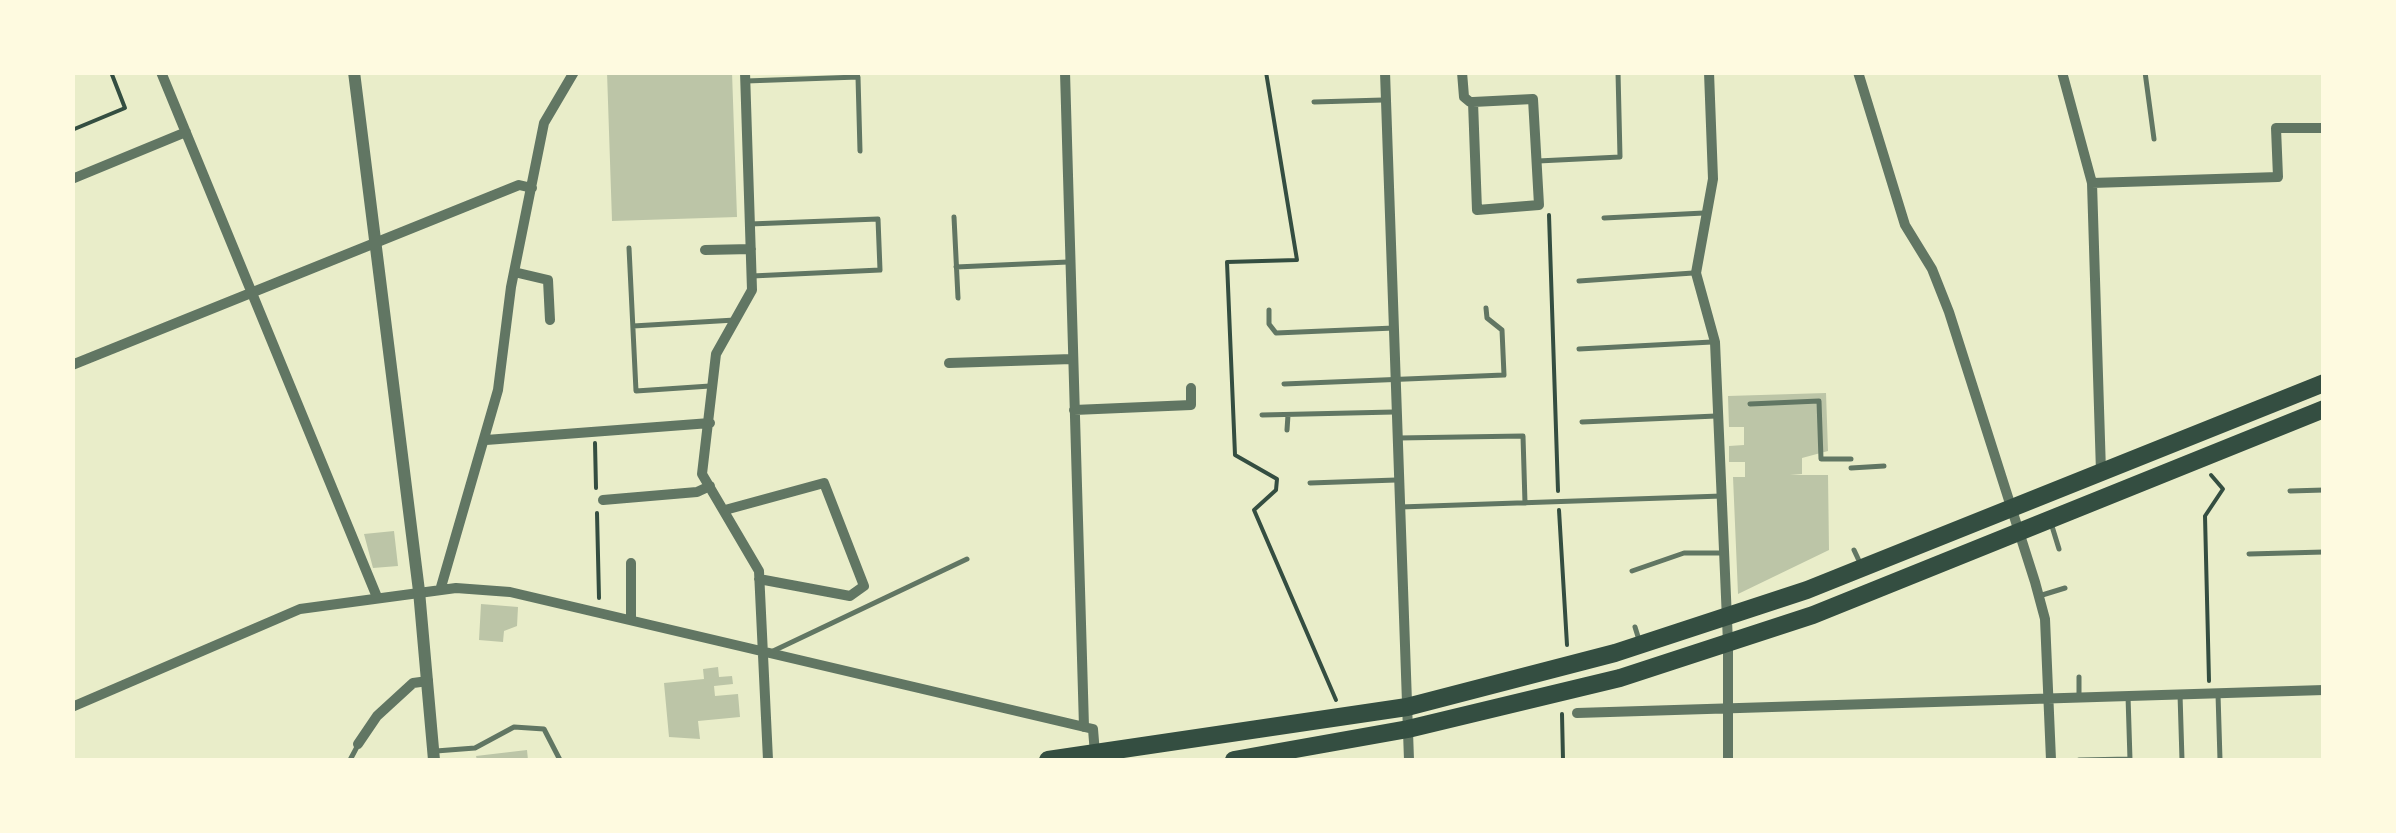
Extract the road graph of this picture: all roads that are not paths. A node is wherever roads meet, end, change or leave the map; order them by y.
1 (160, 72) edge
2 (354, 72) edge
3 (556, 72) edge
4 (574, 72) edge
5 (1065, 72) edge
6 (1385, 72) edge
7 (1462, 72) edge
8 (1618, 72) edge
9 (1709, 72) edge
10 (1858, 72) edge
11 (2062, 72) edge
12 (2145, 72) edge
13 (745, 77) edge
14 (563, 84) junction
15 (1386, 100) junction
16 (1314, 102) dead end
17 (1473, 102) junction
18 (2324, 128) edge
19 (186, 132) junction
20 (2154, 139) dead end
21 (860, 152) dead end
22 (1536, 161) junction
23 (72, 180) edge
24 (2092, 183) junction
25 (532, 188) junction
26 (1707, 213) junction
27 (954, 217) dead end
28 (1604, 218) dead end
29 (750, 224) junction
30 (376, 243) junction
31 (629, 248) dead end
32 (751, 248) junction
33 (705, 250) dead end
34 (1070, 262) junction
35 (956, 267) junction
36 (514, 272) junction
37 (1696, 273) junction
38 (752, 276) junction
39 (1580, 281) dead end
40 (252, 292) junction
41 (958, 298) dead end
42 (1486, 308) dead end
43 (1268, 310) dead end
44 (550, 320) dead end
45 (735, 320) junction
46 (633, 326) junction
47 (1394, 328) junction
48 (1715, 342) junction
49 (1579, 348) dead end
50 (1072, 359) junction
51 (949, 363) dead end
52 (72, 366) edge
53 (1396, 380) junction
54 (2324, 383) edge
55 (1284, 384) dead end
56 (711, 386) junction
57 (1191, 388) dead end
58 (1750, 404) dead end
59 (2324, 409) edge
60 (1074, 410) junction
61 (1397, 412) junction
62 (1288, 415) junction
63 (1262, 416) dead end
64 (1718, 416) junction
65 (710, 422) junction
66 (1582, 422) dead end
67 (1287, 430) dead end
68 (1398, 438) junction
69 (486, 440) junction
70 (1851, 458) dead end
71 (1884, 466) dead end
72 (1851, 468) dead end
73 (2101, 472) junction
74 (1399, 480) junction
75 (1310, 483) dead end
76 (710, 486) junction
77 (2324, 490) edge
78 (2290, 491) dead end
79 (600, 496) road end
80 (1722, 496) junction
81 (1525, 503) junction
82 (1400, 507) junction
83 (2013, 509) junction
84 (725, 510) junction
85 (2050, 520) junction
86 (2020, 532) junction
87 (2059, 549) dead end
88 (1854, 550) dead end
89 (1724, 552) junction
90 (2324, 552) edge
91 (2249, 554) dead end
92 (967, 559) dead end
93 (631, 563) dead end
94 (1862, 568) junction
95 (1632, 570) dead end
96 (759, 579) junction
97 (441, 587) junction
98 (2065, 588) dead end
99 (420, 592) junction
100 (2039, 596) junction
101 (377, 597) junction
102 (1726, 618) junction
103 (631, 620) junction
104 (1728, 643) junction
105 (766, 651) junction
106 (2079, 677) dead end
107 (428, 681) junction
108 (2324, 690) edge
109 (2180, 691) junction
110 (2214, 691) junction
111 (2128, 693) junction
112 (2079, 694) junction
113 (2048, 695) junction
114 (72, 707) edge
115 (1407, 707) junction
116 (1728, 708) junction
117 (1577, 713) road end
118 (1084, 727) junction
119 (1408, 728) junction
120 (358, 744) joint
121 (1095, 754) junction
122 (433, 756) edge
123 (350, 760) edge
124 (560, 760) edge
125 (768, 760) edge
126 (1048, 760) edge
127 (1234, 760) edge
128 (1409, 760) edge
129 (1728, 760) edge
130 (2051, 760) edge
131 (2078, 760) edge
132 (2130, 760) edge
133 (2182, 760) edge
134 (2220, 760) edge

1 - 19 street
2 - 30 street
3 - 14 street
4 - 14 street
5 - 34 street
6 - 15 street
7 - 17 street
8 - 22 lane
9 - 26 street
10 - 83 street
11 - 24 street
12 - 20 lane
13 - 21 lane
13 - 29 street
14 - 25 street
15 - 16 lane
15 - 47 street
17 - 22 street
17 - 22 street
18 - 24 street
19 - 23 street
19 - 40 street
24 - 73 street
25 - 30 street
25 - 36 street
26 - 28 lane
26 - 37 street
27 - 35 lane
29 - 32 street
29 - 38 lane
30 - 40 street
30 - 99 street
31 - 46 lane
32 - 33 street
32 - 38 street
34 - 35 lane
34 - 50 street
35 - 41 lane
36 - 44 street
36 - 69 street
37 - 39 lane
37 - 48 street
38 - 45 street
40 - 52 street
40 - 101 street
42 - 53 lane
43 - 47 lane
45 - 46 lane
45 - 56 street
46 - 56 lane
47 - 53 street
48 - 49 lane
48 - 64 street
50 - 51 street
50 - 60 street
53 - 55 lane
53 - 61 street
54 - 73 highway
56 - 65 street
57 - 60 street
58 - 70 lane
59 - 85 highway
60 - 118 street
61 - 62 lane
61 - 68 street
62 - 63 lane
62 - 67 lane
64 - 66 lane
64 - 80 street
65 - 69 street
65 - 76 street
68 - 74 street
68 - 81 lane
69 - 97 street
71 - 72 lane
73 - 83 highway
74 - 75 lane
74 - 82 street
76 - 79 street
76 - 84 street
77 - 78 lane
80 - 81 lane
80 - 89 street
81 - 82 lane
82 - 115 street
83 - 86 street
83 - 94 highway
84 - 96 street
84 - 96 street
85 - 86 highway
85 - 87 lane
86 - 100 street
86 - 104 highway
88 - 94 lane
89 - 95 lane
89 - 102 street
90 - 91 lane
92 - 105 lane
93 - 103 street
94 - 102 highway
96 - 105 street
97 - 99 street
97 - 103 street
98 - 100 lane
99 - 101 street
99 - 107 street
100 - 113 street
101 - 114 street
102 - 104 street
102 - 115 highway
103 - 105 street
104 - 116 street
104 - 119 highway
105 - 118 street
105 - 125 street
106 - 112 lane
107 - 120 street
107 - 122 street
108 - 110 street
109 - 110 street
109 - 111 street
109 - 133 lane
110 - 134 lane
111 - 112 street
111 - 132 lane
112 - 113 street
113 - 116 street
113 - 130 street
115 - 119 street
115 - 121 highway
116 - 117 street
116 - 129 street
118 - 121 street
119 - 127 highway
119 - 128 street
120 - 123 lane
121 - 126 highway
122 - 124 lane
131 - 132 lane

